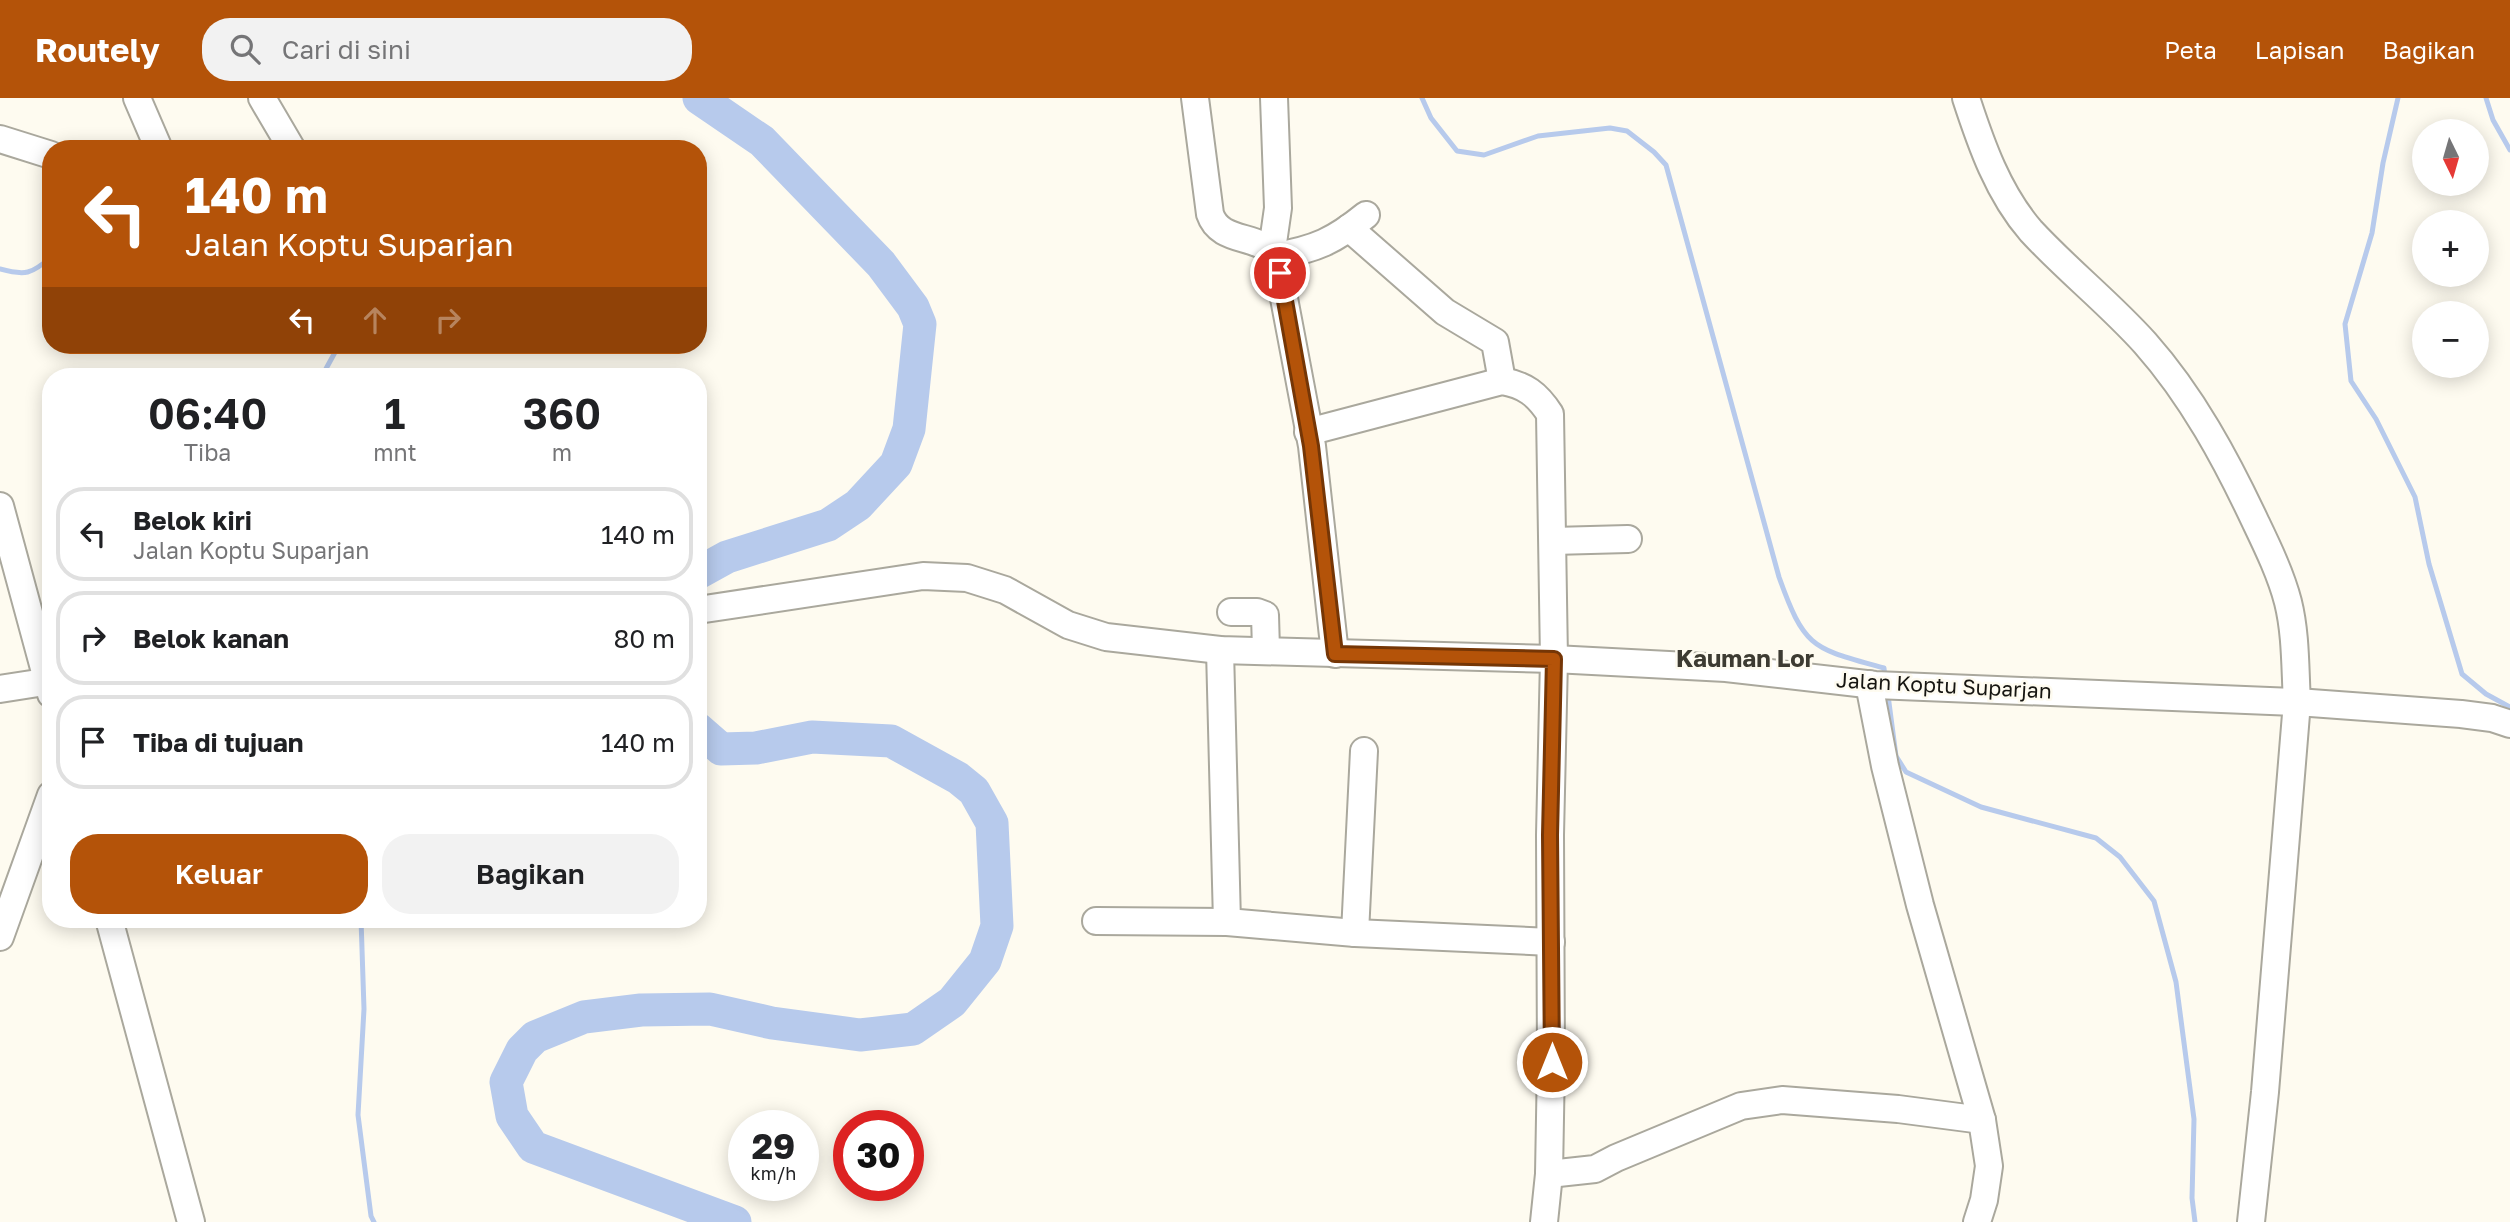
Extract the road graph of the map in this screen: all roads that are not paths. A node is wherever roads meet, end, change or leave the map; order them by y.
1 (137, 98) edge
2 (262, 98) edge
3 (1195, 98) edge
4 (1274, 98) edge
5 (1966, 98) edge
6 (0, 139) edge
7 (155, 140) edge
8 (287, 140) edge
9 (42, 152) edge
10 (1274, 253) junction
11 (1502, 381) junction
12 (1308, 432) junction
13 (0, 506) edge
14 (1628, 539) dead end
15 (1553, 541) junction
16 (710, 609) edge
17 (1231, 612) dead end
18 (1220, 650) junction
19 (1266, 650) junction
20 (1335, 654) junction
21 (42, 656) edge
22 (1554, 659) junction
23 (1872, 684) junction
24 (42, 686) edge
25 (0, 689) edge
26 (2297, 702) junction
27 (2510, 724) edge
28 (1364, 751) dead end
29 (42, 820) edge
30 (1096, 921) dead end
31 (1227, 922) junction
32 (111, 928) edge
33 (1355, 933) junction
34 (0, 937) edge
35 (1551, 942) junction
36 (1982, 1120) junction
37 (1549, 1174) junction
38 (191, 1222) edge
39 (1544, 1222) edge
40 (1977, 1222) edge
41 (2251, 1222) edge

1 - 7 street
2 - 8 street
3 - 10 street
4 - 10 street
5 - 26 street
6 - 9 street
10 - 11 street
10 - 12 street
11 - 12 street
11 - 15 street
12 - 20 street
13 - 21 street
14 - 15 street
15 - 22 street
16 - 18 street, Jalan Koptu Suparjan
17 - 19 street
18 - 19 street, Jalan Koptu Suparjan
18 - 31 street
19 - 20 street, Jalan Koptu Suparjan
20 - 22 street, Jalan Koptu Suparjan
22 - 23 street, Jalan Koptu Suparjan
22 - 35 street
23 - 26 street, Jalan Koptu Suparjan
23 - 36 street
24 - 25 street
26 - 27 street, Jalan Koptu Suparjan
26 - 41 street
28 - 33 street
29 - 34 street
30 - 31 street
31 - 33 street
32 - 38 street
33 - 35 street
35 - 37 street
36 - 37 street
36 - 40 street
37 - 39 street

